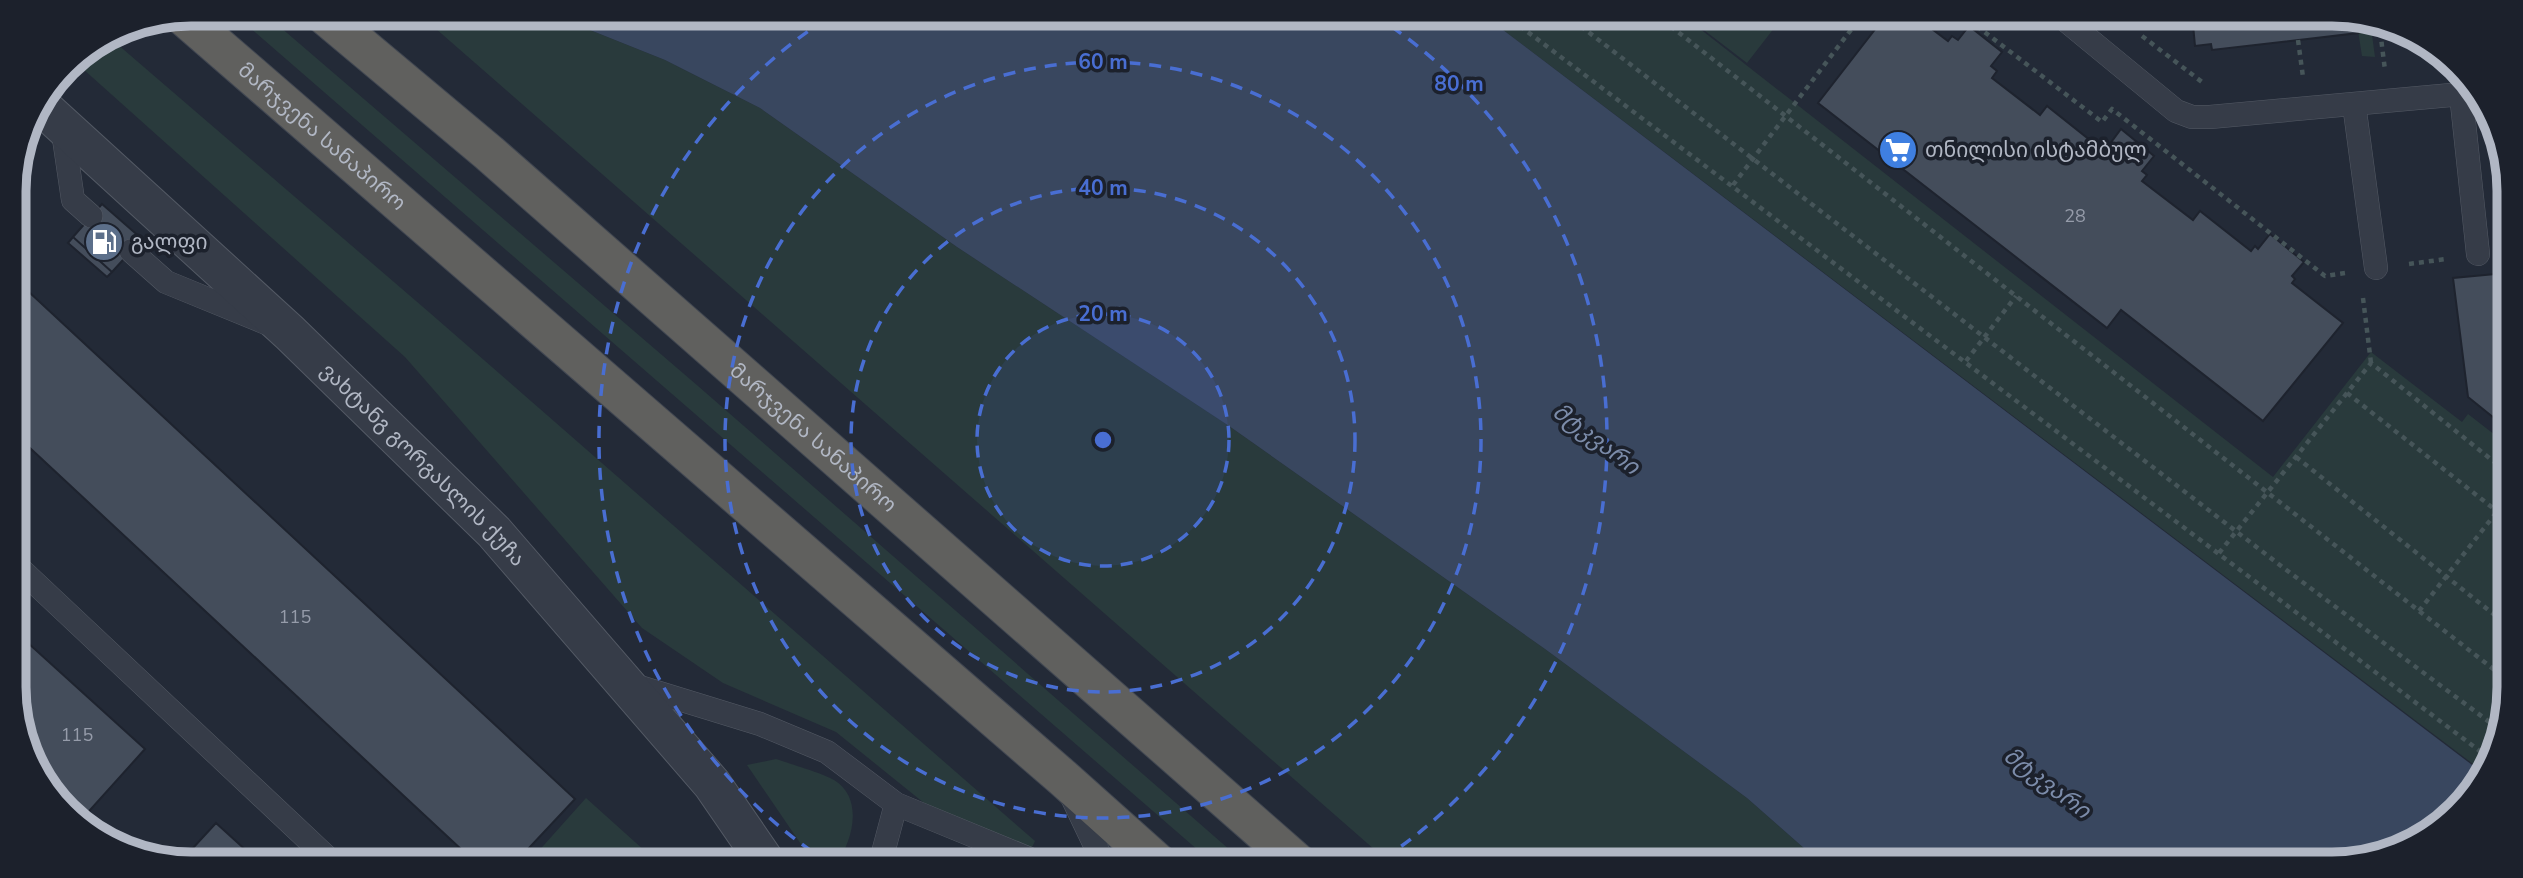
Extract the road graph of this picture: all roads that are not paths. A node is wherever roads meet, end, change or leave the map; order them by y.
1 (2080, 26) edge
2 (196, 27) edge
3 (338, 27) edge
4 (2464, 93) edge
5 (2467, 98) edge
6 (2354, 104) junction
7 (50, 115) edge
8 (91, 216) dead end
9 (131, 251) dead end
10 (2478, 254) road end
11 (2368, 270) road end
12 (290, 333) junction
13 (26, 576) edge
14 (624, 682) junction
15 (1063, 778) junction
16 (896, 804) junction
17 (1285, 851) edge
18 (321, 852) edge
19 (759, 852) edge
20 (883, 852) edge
21 (1012, 852) edge
22 (1098, 852) edge
23 (1144, 852) edge

1 - 6 lane
2 - 15 highway, მარჯვენა სანაპირო
3 - 17 highway, მარჯვენა სანაპირო
4 - 6 lane
5 - 10 lane
6 - 11 lane
7 - 8 lane
7 - 12 street, ვახტანგ გორგასლის ქუჩა
9 - 12 lane
12 - 14 street, ვახტანგ გორგასლის ქუჩა
13 - 18 lane
14 - 16 lane
14 - 19 street, ვახტანგ გორგასლის ქუჩა
15 - 22 lane
15 - 23 highway, მარჯვენა სანაპირო
16 - 20 lane
16 - 21 lane

